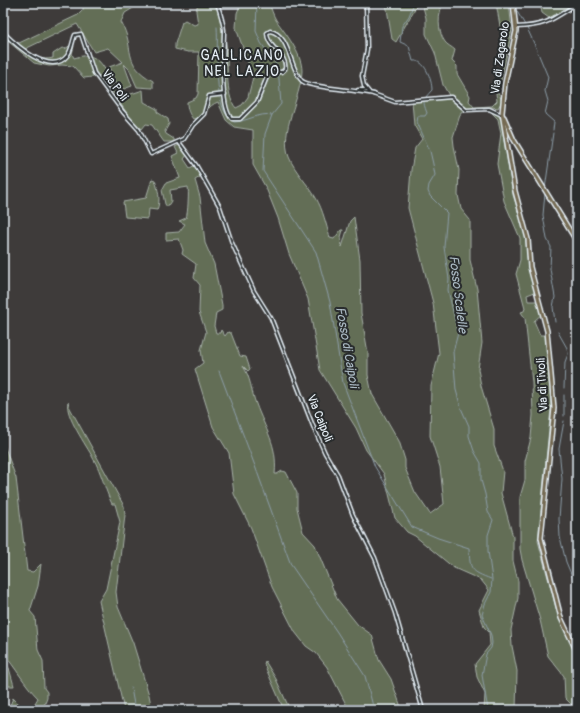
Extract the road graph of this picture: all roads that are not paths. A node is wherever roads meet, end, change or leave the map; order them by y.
1 (217, 3) edge
2 (223, 3) edge
3 (226, 3) edge
4 (366, 3) edge
5 (513, 3) edge
6 (577, 4) edge
7 (516, 27) junction
8 (3, 32) edge
9 (364, 84) junction
10 (354, 90) junction
11 (361, 90) junction
12 (366, 91) junction
13 (223, 94) junction
14 (503, 116) junction
15 (179, 142) junction
16 (577, 242) edge
17 (577, 652) edge
18 (423, 710) edge

1 - 13 street
2 - 3 street
4 - 9 street
5 - 7 main road, Via di Zagarolo
6 - 7 street
7 - 14 main road, Via di Zagarolo
8 - 15 street, Via Poli
9 - 11 street
9 - 12 street
10 - 11 street
10 - 12 street
10 - 13 street
11 - 12 street
12 - 14 street
13 - 15 street, Via Poli
14 - 16 main road
14 - 17 main road, Via di Tivoli
15 - 18 street, Via Caipoli

